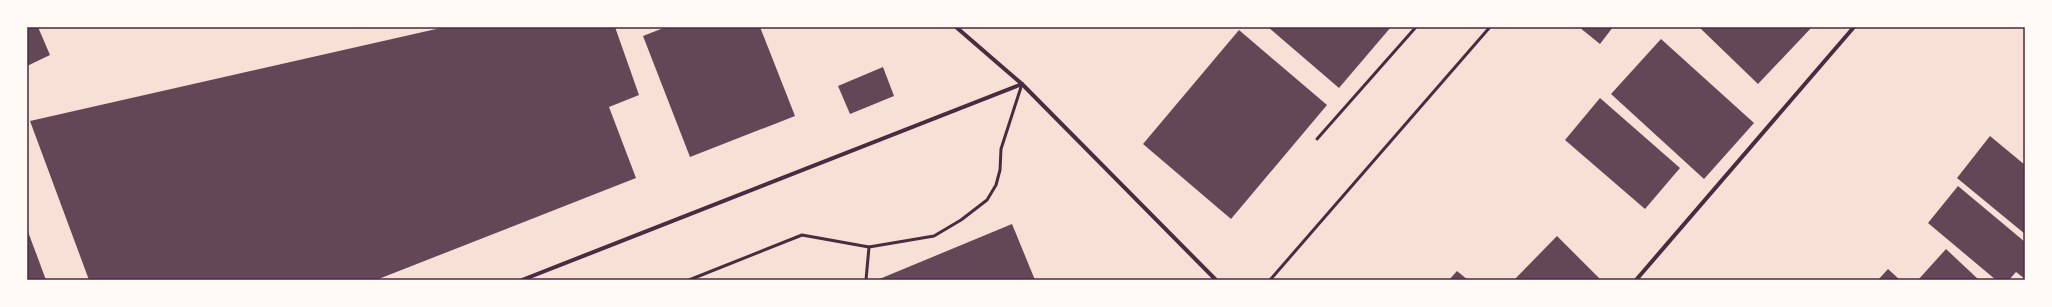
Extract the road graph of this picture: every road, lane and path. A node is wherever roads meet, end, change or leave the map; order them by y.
1 (956, 27) edge
2 (1416, 27) edge
3 (1490, 27) edge
4 (1854, 27) edge
5 (1022, 84) junction
6 (1317, 139) dead end
7 (869, 247) junction
8 (522, 280) edge
9 (689, 280) edge
10 (866, 280) edge
11 (1216, 280) edge
12 (1270, 280) edge
13 (1636, 280) edge

1 - 5 street
2 - 6 lane
3 - 12 lane
4 - 13 street
5 - 7 lane
5 - 8 street
5 - 11 street
7 - 9 lane
7 - 10 lane

